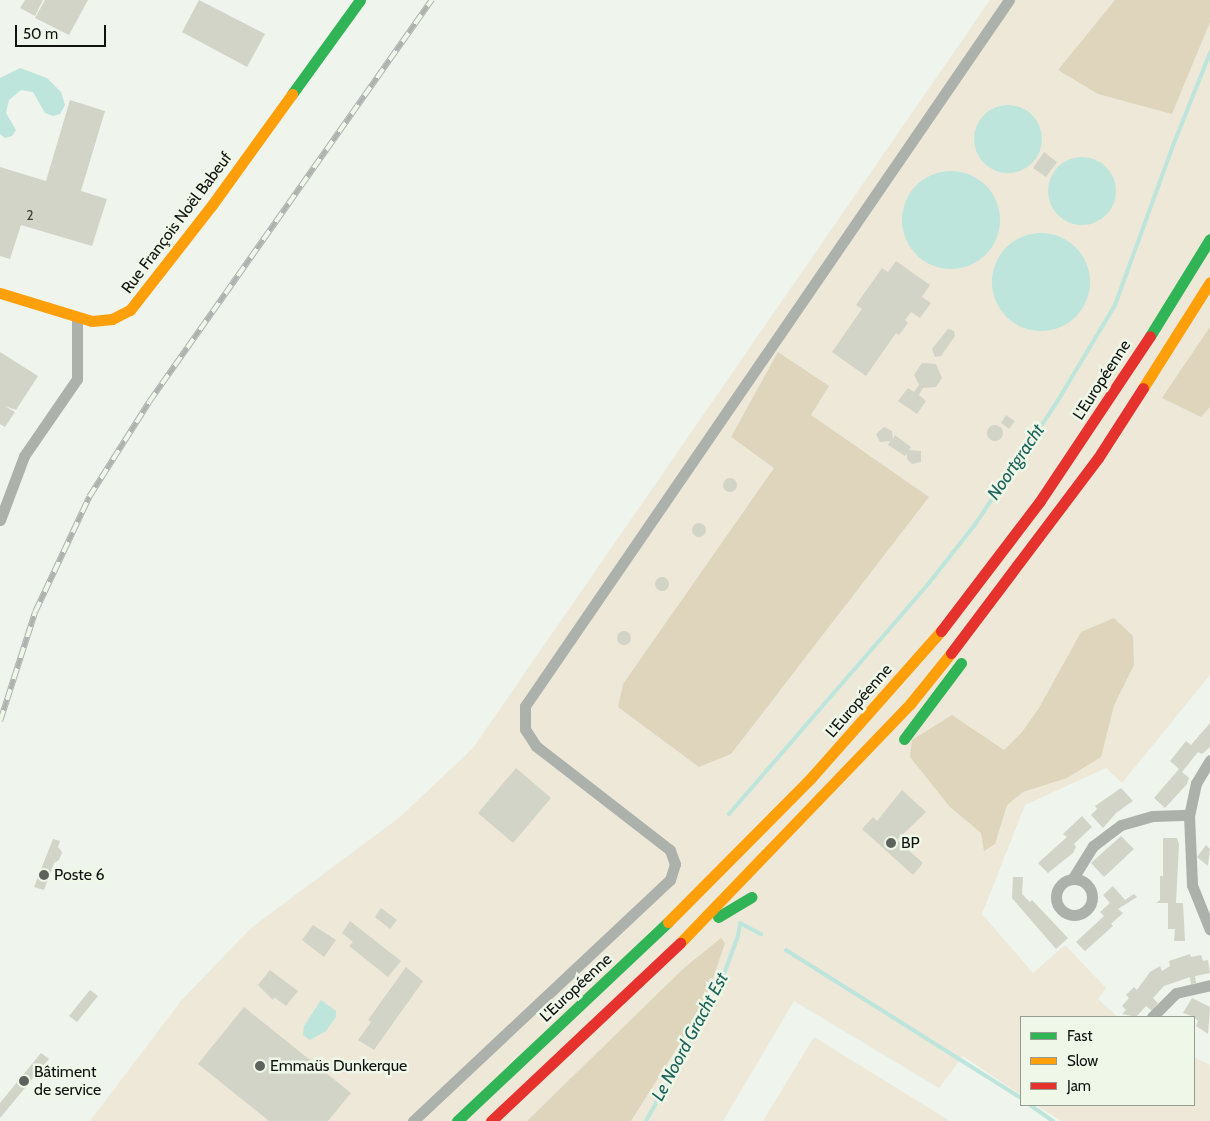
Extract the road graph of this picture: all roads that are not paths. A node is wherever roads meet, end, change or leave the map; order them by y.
1 (360, 0) edge
2 (1009, 0) edge
3 (1210, 239) edge
4 (1210, 282) edge
5 (0, 293) edge
6 (1210, 303) edge
7 (77, 317) junction
8 (1110, 441) junction
9 (0, 520) edge
10 (1052, 520) junction
11 (996, 614) dead end
12 (970, 650) dead end
13 (904, 739) dead end
14 (1210, 761) edge
15 (1189, 815) junction
16 (1073, 878) dead end
17 (751, 897) dead end
18 (704, 920) junction
19 (1210, 930) edge
20 (1210, 985) edge
21 (1153, 1016) edge
22 (491, 1089) junction
23 (413, 1121) edge
24 (451, 1121) edge
25 (457, 1121) edge
26 (490, 1121) edge

1 - 7 main road, Rue François Noël Babeuf
2 - 23 street
3 - 22 main road, L'Européenne
4 - 8 main road
5 - 7 main road, Rue François Noël Babeuf
6 - 8 main road
7 - 9 street
8 - 10 main road
10 - 11 main road
10 - 18 main road
12 - 13 main road
14 - 15 street
15 - 16 street
15 - 19 street
17 - 18 main road
18 - 26 main road
20 - 21 street
22 - 24 main road
22 - 25 main road, L'Européenne

